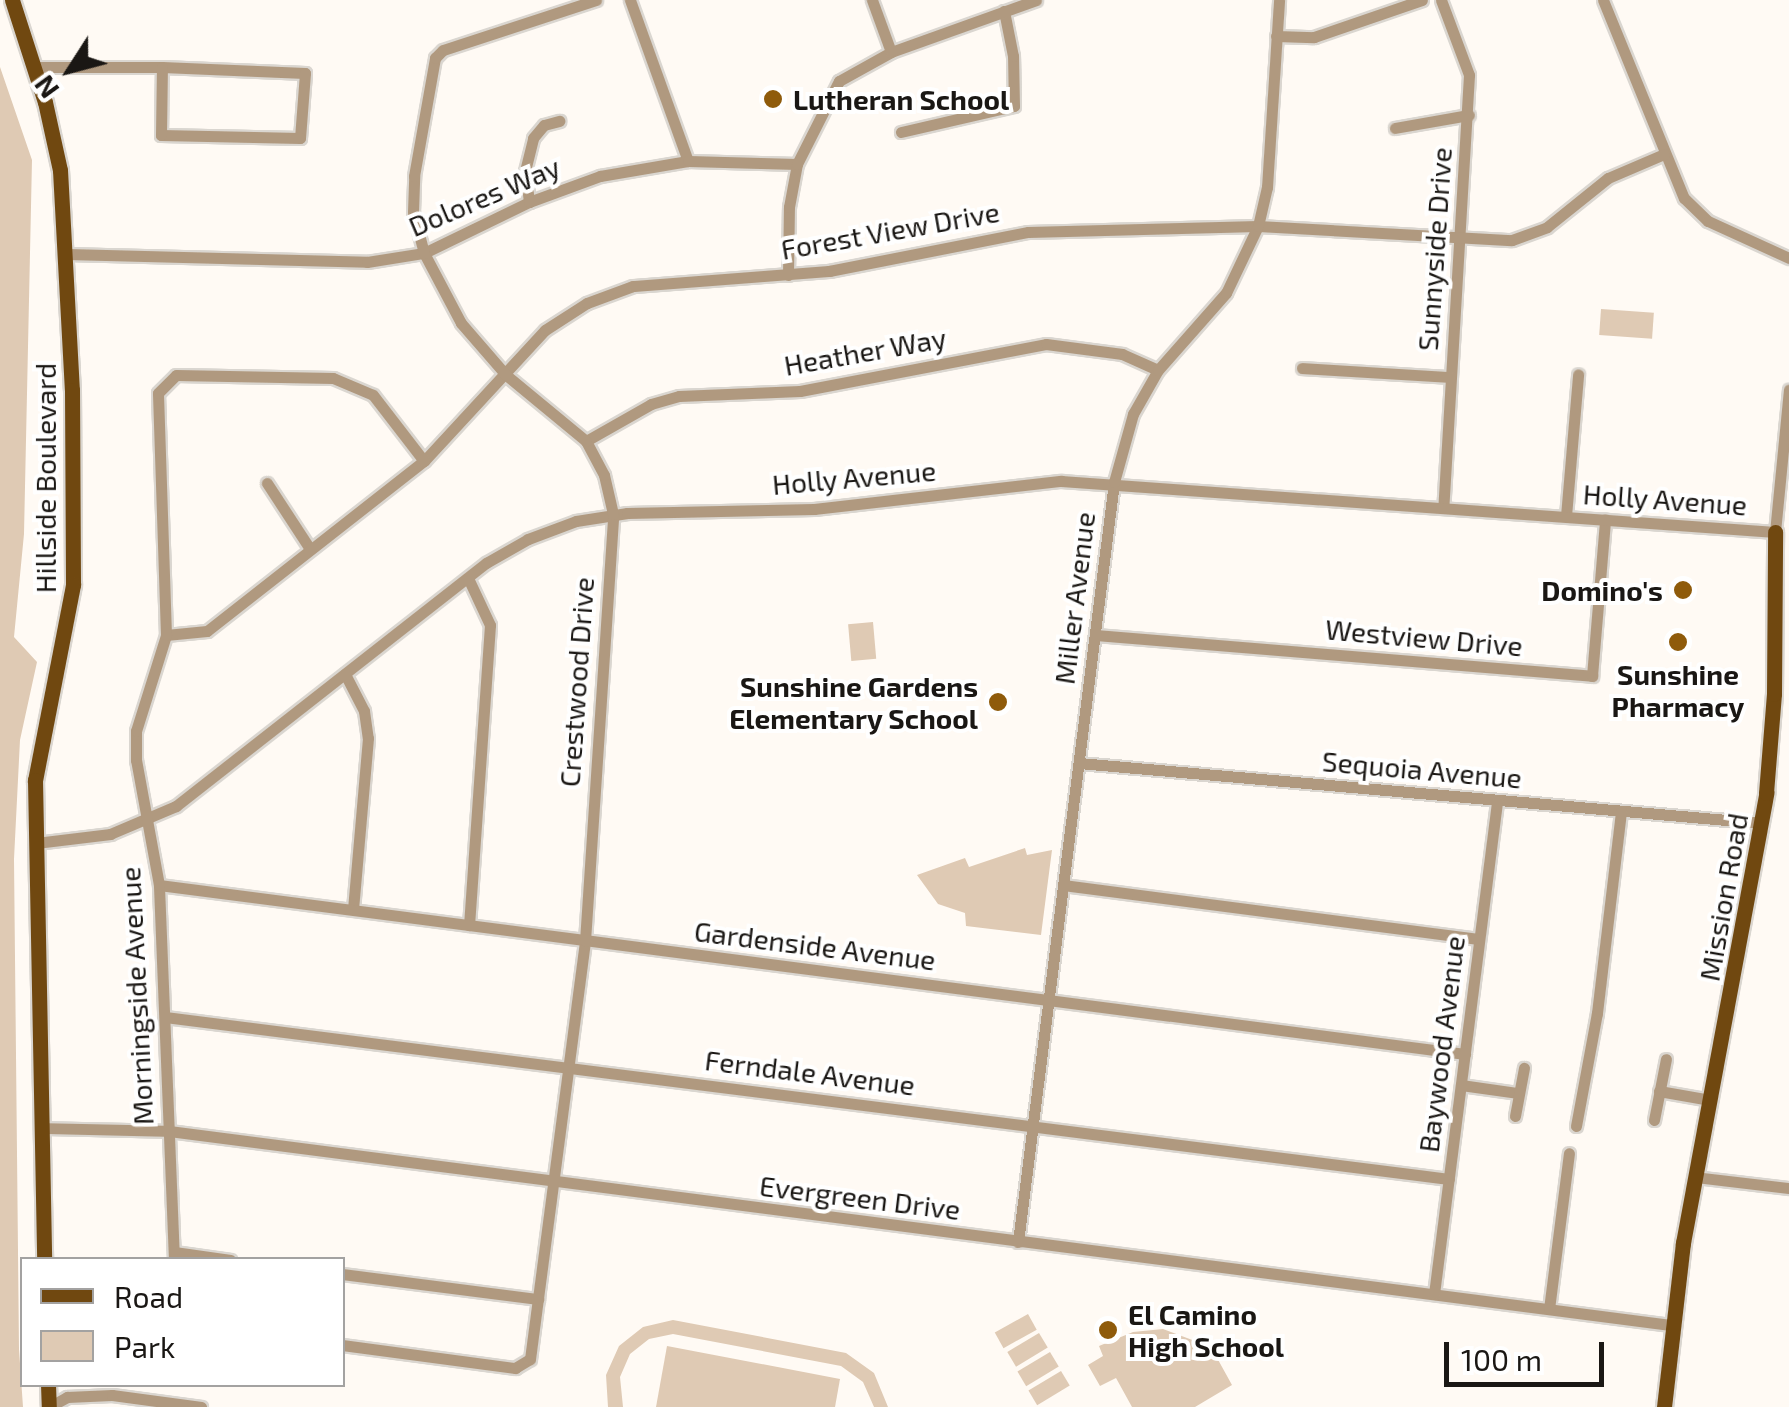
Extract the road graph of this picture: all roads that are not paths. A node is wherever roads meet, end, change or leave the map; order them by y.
1 (12, 0) edge
2 (596, 0) edge
3 (630, 0) edge
4 (872, 0) edge
5 (1036, 0) edge
6 (1278, 0) edge
7 (1422, 0) edge
8 (1441, 0) edge
9 (1604, 0) edge
10 (1004, 11) junction
11 (1276, 36) junction
12 (891, 52) junction
13 (34, 67) junction
14 (162, 67) junction
15 (1469, 115) junction
16 (558, 121) dead end
17 (1394, 128) dead end
18 (901, 132) dead end
19 (1664, 154) junction
20 (688, 160) junction
21 (797, 164) junction
22 (529, 202) junction
23 (1258, 226) junction
24 (1461, 236) junction
25 (424, 253) junction
26 (68, 254) junction
27 (1789, 258) edge
28 (788, 275) junction
29 (1302, 368) dead end
30 (1158, 370) junction
31 (506, 375) junction
32 (1578, 375) dead end
33 (1450, 377) junction
34 (1789, 390) edge
35 (586, 441) junction
36 (424, 461) junction
37 (1114, 482) junction
38 (267, 484) dead end
39 (1443, 508) junction
40 (613, 514) junction
41 (1566, 516) junction
42 (1605, 520) junction
43 (1775, 532) junction
44 (310, 549) junction
45 (468, 578) junction
46 (166, 635) junction
47 (1095, 635) junction
48 (345, 674) junction
49 (1079, 764) junction
50 (1497, 801) junction
51 (1621, 811) junction
52 (147, 821) junction
53 (1761, 823) junction
54 (36, 843) junction
55 (158, 885) junction
56 (1063, 885) junction
57 (353, 909) junction
58 (469, 925) junction
59 (1479, 939) junction
60 (585, 941) junction
61 (1047, 999) junction
62 (165, 1017) junction
63 (1465, 1054) junction
64 (1666, 1059) dead end
65 (568, 1068) junction
66 (1524, 1068) dead end
67 (1461, 1085) junction
68 (1659, 1090) junction
69 (1518, 1093) junction
70 (1710, 1100) junction
71 (1515, 1116) dead end
72 (1654, 1120) dead end
73 (1032, 1125) junction
74 (1576, 1126) dead end
75 (42, 1128) junction
76 (168, 1131) junction
77 (1570, 1154) dead end
78 (1695, 1177) junction
79 (1449, 1179) junction
80 (554, 1183) junction
81 (1789, 1188) edge
82 (1018, 1242) junction
83 (174, 1256) edge
84 (44, 1257) edge
85 (345, 1274) edge
86 (1434, 1294) junction
87 (538, 1299) junction
88 (1549, 1309) junction
89 (1671, 1325) junction
90 (345, 1346) edge
91 (49, 1407) edge
92 (201, 1407) edge
93 (1664, 1407) edge

1 - 13 main road, Hillside Boulevard
2 - 25 street, Crestwood Drive
3 - 20 street
4 - 12 street
5 - 10 street
6 - 11 street, Miller Avenue
7 - 11 street
8 - 15 street, Sunnyside Drive
9 - 19 street
10 - 12 street
10 - 18 street
11 - 23 street, Miller Avenue
12 - 21 street
13 - 14 street
13 - 26 main road, Hillside Boulevard
14 - 14 street
15 - 17 street
15 - 24 street, Sunnyside Drive
16 - 22 street
19 - 24 street, Forest View Drive
19 - 27 street
20 - 21 street, Dolores Way
20 - 22 street, Dolores Way
21 - 28 street
22 - 25 street, Dolores Way
23 - 24 street, Forest View Drive
23 - 28 street, Forest View Drive
23 - 30 street, Miller Avenue
24 - 33 street, Sunnyside Drive
25 - 26 street, Dolores Way
25 - 31 street, Crestwood Drive
26 - 54 main road, Hillside Boulevard
28 - 31 street, Forest View Drive
29 - 33 street
30 - 35 street, Heather Way
30 - 37 street, Miller Avenue
31 - 35 street, Crestwood Drive
31 - 36 street, Forest View Drive
32 - 41 street
33 - 39 street, Sunnyside Drive
34 - 43 street, Mission Road
35 - 40 street, Crestwood Drive
36 - 44 street, Forest View Drive
36 - 46 street, Morningside Avenue
37 - 39 street, Holly Avenue
37 - 40 street, Holly Avenue
37 - 47 street, Miller Avenue
38 - 44 street
39 - 41 street, Holly Avenue
40 - 45 street, Holly Avenue
40 - 60 street, Crestwood Drive
41 - 42 street, Holly Avenue
42 - 43 street, Holly Avenue
42 - 47 street, Westview Drive
43 - 53 main road, Mission Road
44 - 46 street, Forest View Drive
45 - 48 street, Holly Avenue
45 - 58 street
46 - 52 street, Morningside Avenue
47 - 49 street, Miller Avenue
48 - 52 street, Holly Avenue
48 - 57 street
49 - 50 street, Sequoia Avenue
49 - 56 street, Miller Avenue
50 - 51 street, Sequoia Avenue
50 - 59 street, Baywood Avenue
51 - 53 street, Sequoia Avenue
51 - 74 street
52 - 54 street, Holly Avenue
52 - 55 street, Morningside Avenue
53 - 70 main road, Mission Road
54 - 75 main road, Hillside Boulevard
55 - 57 street, Gardenside Avenue
55 - 62 street, Morningside Avenue
56 - 59 street
56 - 61 street, Miller Avenue
57 - 58 street, Gardenside Avenue
58 - 60 street, Gardenside Avenue
59 - 63 street, Baywood Avenue
60 - 61 street, Gardenside Avenue
60 - 65 street, Crestwood Drive
61 - 63 street, Gardenside Avenue
61 - 73 street, Miller Avenue
62 - 65 street, Ferndale Avenue
62 - 76 street, Morningside Avenue
63 - 67 street, Baywood Avenue
64 - 68 street
65 - 73 street, Ferndale Avenue
65 - 80 street, Crestwood Drive
66 - 69 street
67 - 69 street
67 - 79 street, Baywood Avenue
68 - 70 street
68 - 72 street
69 - 71 street
70 - 78 main road, Mission Road
73 - 79 street, Ferndale Avenue
73 - 82 street, Miller Avenue
75 - 76 street, Evergreen Drive
75 - 84 main road, Hillside Boulevard
76 - 80 street, Evergreen Drive
76 - 83 street, Morningside Avenue
77 - 88 street
78 - 81 street
78 - 89 main road, Mission Road
79 - 86 street, Baywood Avenue
80 - 82 street, Evergreen Drive
80 - 87 street, Crestwood Drive
82 - 86 street, Evergreen Drive
85 - 87 street
86 - 88 street, Evergreen Drive
87 - 90 street, Crestwood Drive
88 - 89 street, Evergreen Drive
89 - 93 main road, Mission Road
91 - 92 street

